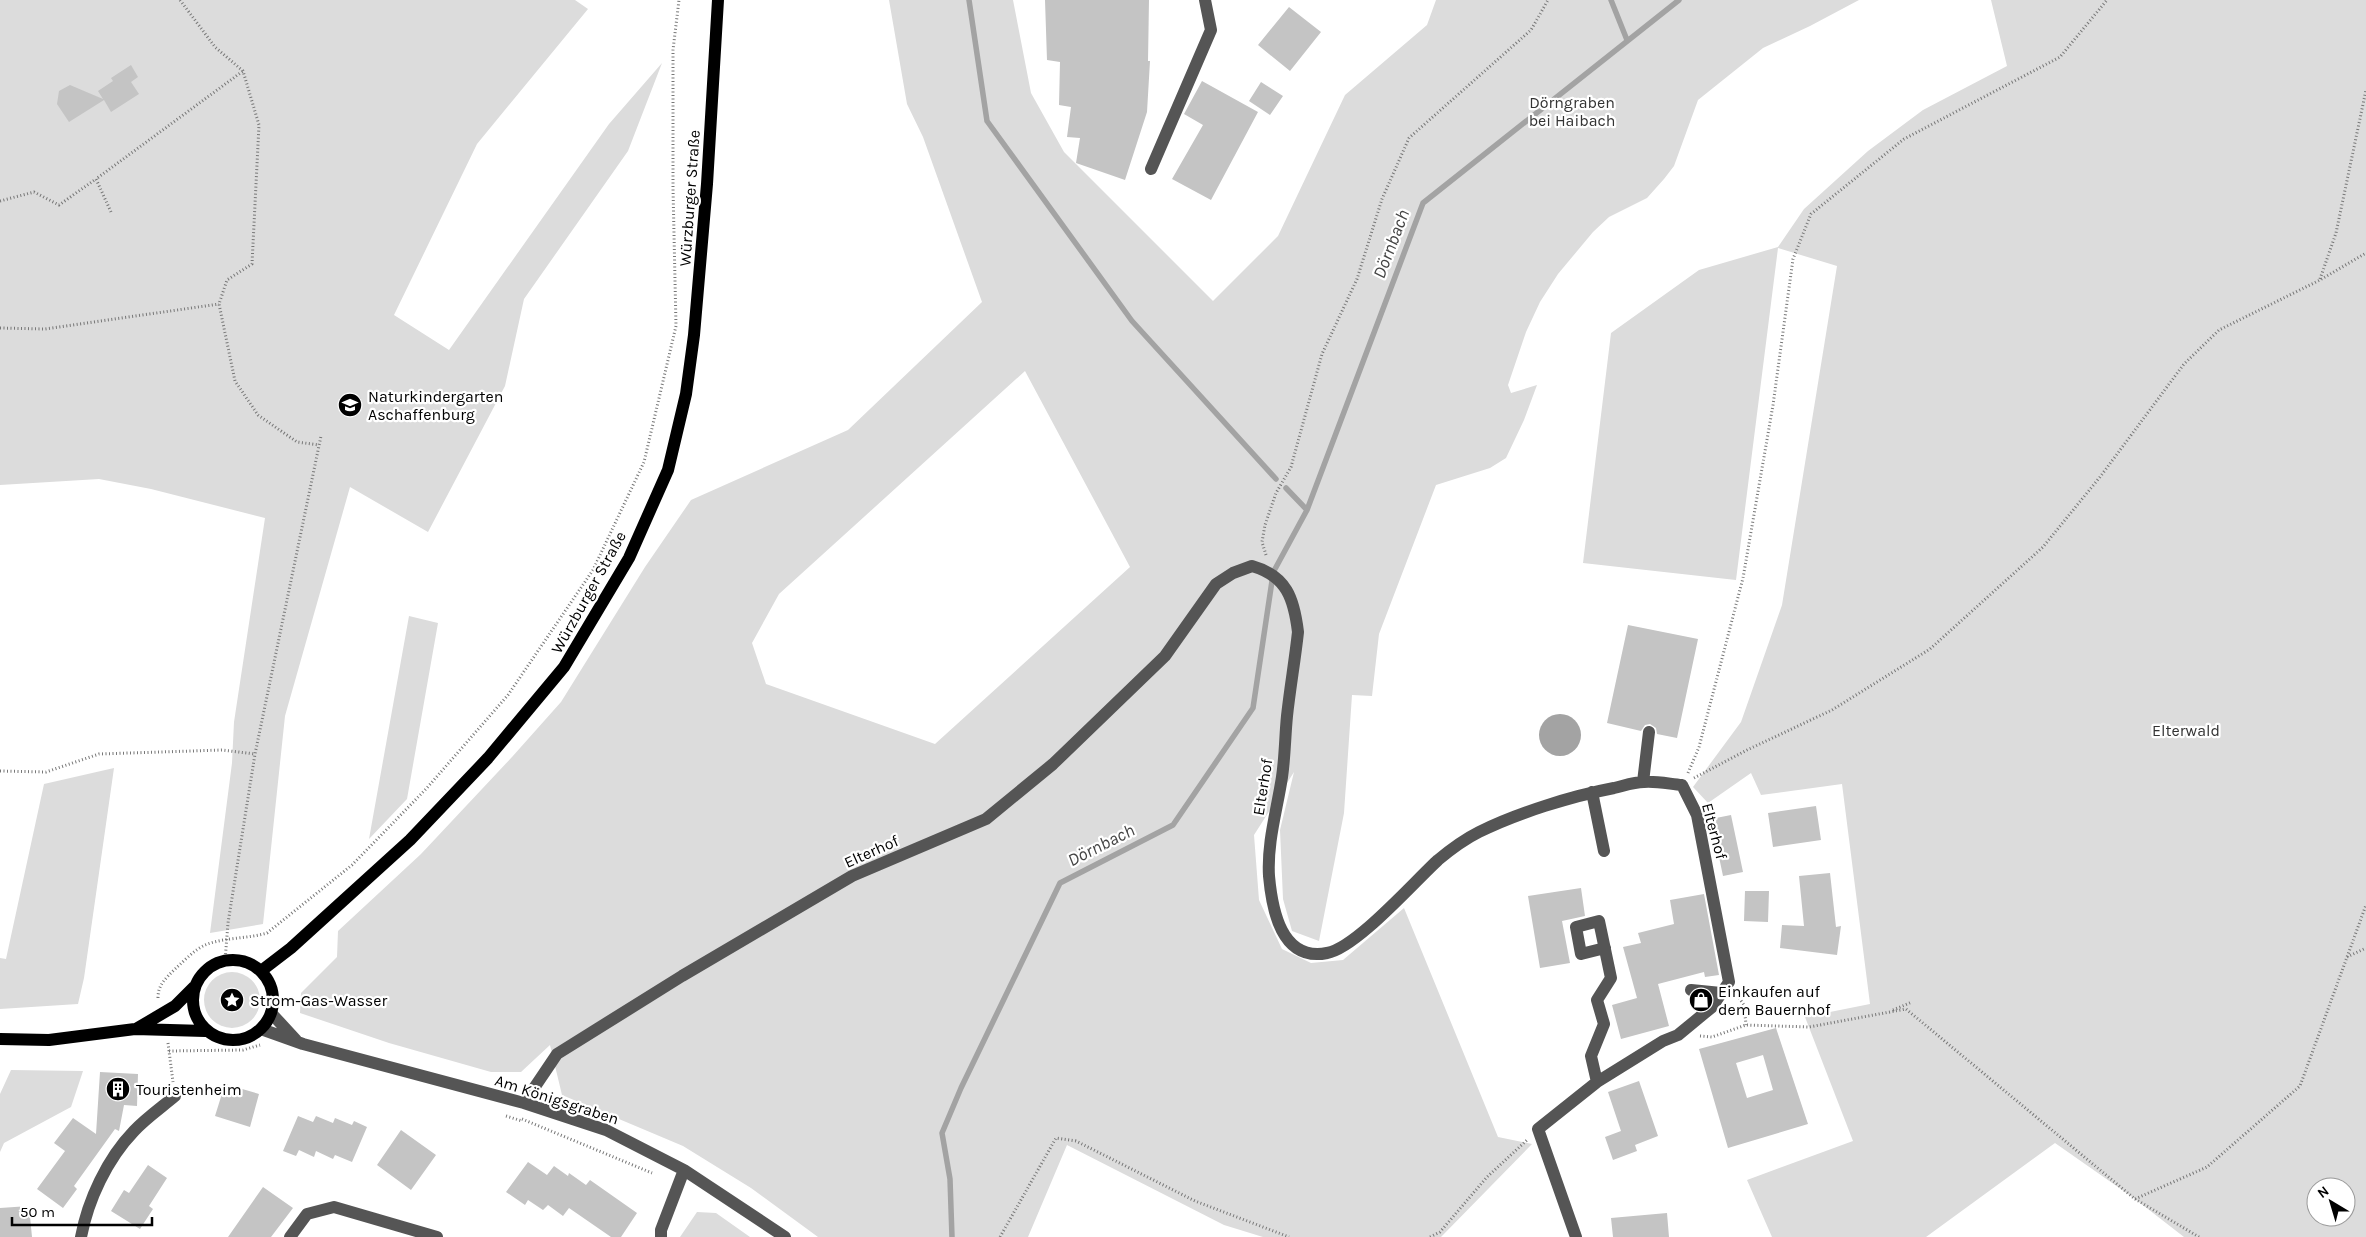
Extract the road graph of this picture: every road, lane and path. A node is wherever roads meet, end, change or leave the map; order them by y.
1 (180, 0) edge
2 (679, 0) edge
3 (718, 0) edge
4 (1205, 0) edge
5 (1548, 0) edge
6 (2107, 0) edge
7 (243, 71) junction
8 (2366, 90) edge
9 (1151, 169) dead end
10 (96, 179) junction
11 (0, 201) edge
12 (111, 212) dead end
13 (2366, 253) edge
14 (2320, 280) junction
15 (219, 304) junction
16 (0, 328) edge
17 (321, 436) dead end
18 (319, 444) junction
19 (1270, 573) junction
20 (1649, 732) dead end
21 (255, 754) junction
22 (0, 771) edge
23 (1643, 782) junction
24 (1682, 784) junction
25 (1592, 792) junction
26 (1604, 852) dead end
27 (2366, 905) edge
28 (227, 939) junction
29 (1605, 948) dead end
30 (2366, 948) edge
31 (2347, 957) junction
32 (225, 961) junction
33 (264, 976) junction
34 (1728, 982) junction
35 (158, 987) dead end
36 (194, 987) junction
37 (1691, 990) dead end
38 (1721, 993) junction
39 (1912, 1002) dead end
40 (1888, 1012) junction
41 (271, 1013) junction
42 (1746, 1025) junction
43 (135, 1029) junction
44 (261, 1029) junction
45 (205, 1030) junction
46 (1678, 1035) junction
47 (0, 1039) edge
48 (298, 1042) junction
49 (169, 1051) dead end
50 (1597, 1082) junction
51 (175, 1096) joint
52 (524, 1103) junction
53 (1538, 1129) junction
54 (684, 1170) junction
55 (678, 1183) junction
56 (2135, 1199) junction
57 (81, 1237) edge
58 (290, 1237) edge
59 (437, 1237) edge
60 (661, 1237) edge
61 (785, 1237) edge
62 (1000, 1237) edge
63 (1288, 1237) edge
64 (1430, 1237) edge
65 (1576, 1237) edge
66 (2199, 1237) edge

1 - 7 path
2 - 28 path
3 - 33 main road, Würzburger Straße
4 - 9 street
5 - 19 path
6 - 24 path
7 - 10 path
7 - 15 path
8 - 14 path
10 - 11 path
10 - 12 path
13 - 14 path
14 - 24 path
15 - 16 path
15 - 18 path
17 - 18 path
18 - 21 path
19 - 25 street, Elterhof
19 - 52 street, Elterhof
20 - 23 street
21 - 22 path
21 - 28 path
23 - 24 street, Elterhof
23 - 25 street, Elterhof
24 - 34 street, Elterhof
25 - 26 street
27 - 31 path
28 - 32 path
28 - 35 path
29 - 50 street
30 - 31 path
31 - 56 path
32 - 33 main road
32 - 36 main road
33 - 41 main road
34 - 38 street
34 - 42 path
36 - 43 main road
36 - 45 main road
37 - 38 street
38 - 46 street
39 - 40 path
40 - 42 path
40 - 56 path
41 - 44 main road
41 - 48 street
42 - 46 path
43 - 45 main road
43 - 47 main road
44 - 45 main road
44 - 48 street, Am Königsgraben
46 - 50 street
48 - 52 street, Am Königsgraben
49 - 51 path
50 - 53 street
51 - 57 street
52 - 54 street, Am Königsgraben
52 - 55 path
53 - 64 path
53 - 65 street
54 - 55 street
54 - 61 street, Am Königsgraben
55 - 60 street
56 - 66 path
58 - 59 street
62 - 63 path

